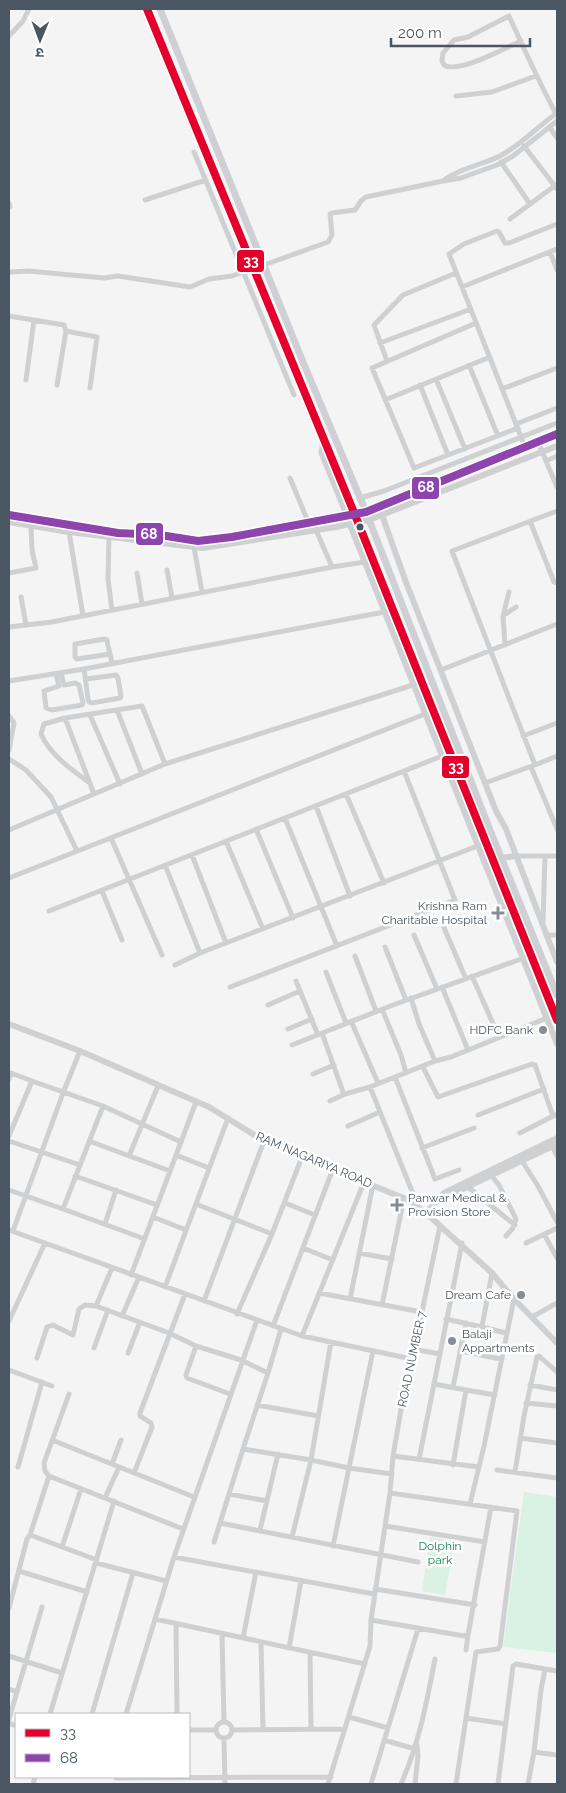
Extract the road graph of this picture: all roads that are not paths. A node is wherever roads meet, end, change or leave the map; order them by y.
1 (29, 9) edge
2 (146, 9) edge
3 (160, 9) edge
4 (9, 36) edge
5 (521, 42) junction
6 (536, 76) junction
7 (456, 96) dead end
8 (557, 113) edge
9 (557, 122) edge
10 (550, 128) junction
11 (557, 138) edge
12 (524, 146) junction
13 (194, 152) dead end
14 (501, 162) junction
15 (206, 180) junction
16 (443, 181) junction
17 (556, 186) edge
18 (145, 200) dead end
19 (530, 204) junction
20 (510, 219) dead end
21 (557, 224) edge
22 (557, 249) edge
23 (550, 252) junction
24 (264, 265) junction
25 (254, 268) junction
26 (557, 270) edge
27 (244, 271) junction
28 (9, 272) edge
29 (456, 273) junction
30 (9, 278) edge
31 (462, 287) junction
32 (471, 309) junction
33 (9, 316) edge
34 (34, 320) junction
35 (476, 323) junction
36 (66, 331) junction
37 (380, 343) junction
38 (490, 357) junction
39 (387, 361) junction
40 (469, 365) junction
41 (557, 368) edge
42 (436, 379) junction
43 (26, 380) dead end
44 (57, 385) dead end
45 (420, 385) junction
46 (90, 388) dead end
47 (502, 389) junction
48 (294, 395) dead end
49 (385, 400) junction
50 (557, 408) edge
51 (557, 423) edge
52 (517, 426) junction
53 (557, 434) edge
54 (323, 436) junction
55 (498, 436) junction
56 (521, 437) junction
57 (538, 442) junction
58 (557, 446) edge
59 (525, 447) junction
60 (465, 449) junction
61 (542, 452) junction
62 (448, 455) junction
63 (557, 456) edge
64 (546, 461) junction
65 (290, 478) dead end
66 (557, 487) edge
67 (360, 498) junction
68 (557, 511) edge
69 (366, 512) junction
70 (382, 514) junction
71 (9, 515) edge
72 (355, 515) junction
73 (346, 516) junction
74 (369, 520) junction
75 (530, 521) junction
76 (9, 522) edge
77 (358, 523) junction
78 (309, 524) junction
79 (350, 525) junction
80 (31, 526) junction
81 (316, 530) junction
82 (69, 532) junction
83 (109, 537) junction
84 (194, 547) junction
85 (365, 562) junction
86 (332, 567) junction
87 (167, 570) dead end
88 (9, 573) edge
89 (137, 573) dead end
90 (557, 582) edge
91 (202, 592) junction
92 (509, 592) dead end
93 (21, 597) dead end
94 (172, 598) junction
95 (142, 604) junction
96 (516, 607) dead end
97 (112, 610) junction
98 (384, 612) junction
99 (83, 616) junction
100 (504, 616) junction
101 (557, 624) edge
102 (26, 625) junction
103 (9, 627) edge
104 (506, 645) junction
105 (490, 651) junction
106 (110, 654) junction
107 (112, 664) junction
108 (84, 669) junction
109 (441, 670) junction
110 (58, 673) junction
111 (86, 679) junction
112 (9, 681) edge
113 (413, 684) junction
114 (61, 686) junction
115 (117, 710) junction
116 (425, 714) junction
117 (90, 715) junction
118 (9, 716) edge
119 (65, 718) junction
120 (557, 723) edge
121 (523, 736) junction
122 (9, 750) edge
123 (442, 756) junction
124 (557, 756) edge
125 (9, 759) edge
126 (165, 764) junction
127 (533, 766) junction
128 (404, 771) junction
129 (142, 774) junction
130 (90, 783) junction
131 (120, 784) junction
132 (485, 784) junction
133 (94, 794) junction
134 (346, 794) junction
135 (316, 806) junction
136 (57, 809) junction
137 (286, 818) junction
138 (256, 829) junction
139 (557, 829) edge
140 (9, 830) edge
141 (111, 838) junction
142 (226, 841) junction
143 (482, 844) junction
144 (77, 851) junction
145 (192, 855) junction
146 (515, 856) junction
147 (545, 856) junction
148 (557, 856) edge
149 (501, 858) junction
150 (440, 861) junction
151 (165, 866) junction
152 (9, 878) edge
153 (130, 879) junction
154 (384, 883) junction
155 (102, 890) junction
156 (350, 896) junction
157 (321, 907) junction
158 (49, 911) dead end
159 (293, 918) junction
160 (442, 924) dead end
161 (543, 925) junction
162 (263, 929) junction
163 (414, 935) dead end
164 (546, 935) junction
165 (557, 935) edge
166 (533, 937) junction
167 (122, 940) dead end
168 (226, 943) junction
169 (337, 946) junction
170 (385, 947) dead end
171 (200, 953) junction
172 (162, 955) dead end
173 (355, 956) dead end
174 (524, 958) junction
175 (557, 962) edge
176 (175, 965) dead end
177 (326, 972) dead end
178 (472, 976) junction
179 (466, 979) junction
180 (296, 981) dead end
181 (230, 987) dead end
182 (439, 988) junction
183 (300, 991) junction
184 (557, 995) edge
185 (409, 999) junction
186 (268, 1005) dead end
187 (382, 1009) junction
188 (376, 1011) junction
189 (547, 1018) junction
190 (312, 1019) junction
191 (557, 1020) edge
192 (348, 1022) junction
193 (9, 1024) edge
194 (288, 1029) dead end
195 (320, 1034) junction
196 (499, 1037) junction
197 (557, 1044) edge
198 (292, 1045) dead end
199 (468, 1050) junction
200 (80, 1051) junction
201 (436, 1061) junction
202 (334, 1065) junction
203 (423, 1067) junction
204 (406, 1073) junction
205 (313, 1074) dead end
206 (10, 1075) edge
207 (395, 1077) junction
208 (32, 1082) junction
209 (378, 1083) junction
210 (158, 1086) junction
211 (370, 1087) junction
212 (544, 1089) junction
213 (63, 1093) junction
214 (345, 1094) junction
215 (330, 1101) dead end
216 (196, 1102) junction
217 (103, 1106) junction
218 (380, 1112) junction
219 (478, 1115) dead end
220 (555, 1115) edge
221 (228, 1118) junction
222 (142, 1124) junction
223 (348, 1126) dead end
224 (474, 1128) dead end
225 (520, 1133) dead end
226 (9, 1136) edge
227 (557, 1138) edge
228 (9, 1141) edge
229 (89, 1141) junction
230 (264, 1141) junction
231 (181, 1142) junction
232 (555, 1145) edge
233 (422, 1148) junction
234 (41, 1153) junction
235 (176, 1155) junction
236 (129, 1156) junction
237 (557, 1156) edge
238 (302, 1157) junction
239 (522, 1161) junction
240 (80, 1165) junction
241 (209, 1168) junction
242 (333, 1169) junction
243 (459, 1170) dead end
244 (170, 1171) junction
245 (491, 1175) junction
246 (75, 1176) junction
247 (364, 1182) junction
248 (373, 1186) junction
249 (468, 1187) junction
250 (9, 1190) edge
251 (116, 1190) junction
252 (25, 1196) junction
253 (404, 1198) junction
254 (284, 1202) junction
255 (434, 1202) junction
256 (196, 1204) junction
257 (158, 1205) junction
258 (418, 1206) junction
259 (62, 1209) junction
260 (426, 1212) junction
261 (315, 1215) junction
262 (153, 1218) junction
263 (235, 1219) junction
264 (557, 1222) edge
265 (105, 1224) junction
266 (515, 1225) junction
267 (440, 1226) junction
268 (557, 1228) edge
269 (186, 1230) junction
270 (11, 1231) edge
271 (272, 1234) junction
272 (544, 1234) junction
273 (506, 1236) dead end
274 (145, 1239) junction
275 (45, 1243) junction
276 (462, 1243) junction
277 (526, 1243) dead end
278 (303, 1248) junction
279 (359, 1253) junction
280 (557, 1258) edge
281 (392, 1259) junction
282 (332, 1260) junction
283 (112, 1268) junction
284 (492, 1273) junction
285 (131, 1275) junction
286 (139, 1277) junction
287 (165, 1287) junction
288 (185, 1294) junction
289 (319, 1294) junction
290 (350, 1299) junction
291 (514, 1299) junction
292 (204, 1301) junction
293 (557, 1303) edge
294 (382, 1305) junction
295 (96, 1306) junction
296 (108, 1310) junction
297 (422, 1312) junction
298 (237, 1314) junction
299 (122, 1316) junction
300 (532, 1317) junction
301 (446, 1319) junction
302 (257, 1320) junction
303 (9, 1321) edge
304 (140, 1322) junction
305 (466, 1323) junction
306 (273, 1326) junction
307 (482, 1327) junction
308 (281, 1329) junction
309 (506, 1333) junction
310 (169, 1334) junction
311 (302, 1336) junction
312 (331, 1342) junction
313 (557, 1343) edge
314 (196, 1346) junction
315 (94, 1348) dead end
316 (413, 1349) junction
317 (373, 1351) junction
318 (460, 1351) junction
319 (128, 1353) dead end
320 (440, 1354) junction
321 (37, 1358) dead end
322 (412, 1359) junction
323 (501, 1359) junction
324 (242, 1360) junction
325 (9, 1370) edge
326 (557, 1372) edge
327 (268, 1373) junction
328 (42, 1382) junction
329 (434, 1384) junction
330 (530, 1385) junction
331 (52, 1386) dead end
332 (453, 1387) junction
333 (466, 1390) junction
334 (557, 1390) edge
335 (69, 1394) dead end
336 (230, 1394) junction
337 (495, 1394) junction
338 (526, 1403) junction
339 (257, 1405) junction
340 (557, 1406) edge
341 (318, 1416) junction
342 (520, 1438) junction
343 (52, 1440) junction
344 (121, 1440) dead end
345 (557, 1443) edge
346 (243, 1449) junction
347 (278, 1454) junction
348 (393, 1456) junction
349 (419, 1459) junction
350 (311, 1460) junction
351 (112, 1464) junction
352 (453, 1465) junction
353 (119, 1466) junction
354 (18, 1467) dead end
355 (479, 1467) junction
356 (349, 1468) junction
357 (497, 1470) dead end
358 (515, 1472) junction
359 (134, 1473) junction
360 (392, 1474) junction
361 (49, 1476) junction
362 (557, 1478) edge
363 (81, 1489) junction
364 (390, 1492) junction
365 (229, 1494) junction
366 (194, 1497) junction
367 (105, 1498) junction
368 (266, 1501) junction
369 (114, 1502) junction
370 (470, 1504) junction
371 (491, 1507) junction
372 (220, 1524) junction
373 (384, 1526) junction
374 (183, 1529) junction
375 (260, 1530) junction
376 (30, 1535) junction
377 (292, 1537) junction
378 (214, 1542) dead end
379 (485, 1542) junction
380 (333, 1546) junction
381 (62, 1547) junction
382 (380, 1555) junction
383 (174, 1557) junction
384 (96, 1561) junction
385 (418, 1562) dead end
386 (19, 1571) junction
387 (256, 1572) junction
388 (133, 1573) junction
389 (166, 1581) junction
390 (301, 1581) junction
391 (9, 1584) edge
392 (15, 1586) junction
393 (375, 1591) junction
394 (87, 1592) junction
395 (475, 1605) junction
396 (42, 1607) dead end
397 (9, 1608) edge
398 (155, 1619) junction
399 (371, 1620) junction
400 (176, 1624) junction
401 (418, 1629) junction
402 (222, 1634) junction
403 (468, 1636) junction
404 (243, 1638) junction
405 (261, 1642) junction
406 (289, 1648) junction
407 (466, 1650) dead end
408 (310, 1653) junction
409 (9, 1656) edge
410 (435, 1658) dead end
411 (26, 1662) junction
412 (364, 1664) junction
413 (545, 1669) junction
414 (557, 1671) edge
415 (62, 1674) junction
416 (9, 1689) edge
417 (17, 1692) junction
418 (50, 1713) edge
419 (92, 1713) edge
420 (126, 1713) edge
421 (177, 1713) edge
422 (349, 1717) junction
423 (466, 1718) junction
424 (9, 1719) edge
425 (224, 1722) junction
426 (506, 1724) junction
427 (388, 1728) junction
428 (311, 1729) junction
429 (345, 1729) junction
430 (190, 1730) edge
431 (216, 1730) junction
432 (232, 1730) junction
433 (263, 1730) junction
434 (224, 1738) junction
435 (384, 1740) junction
436 (417, 1742) junction
437 (415, 1749) junction
438 (534, 1752) junction
439 (557, 1755) edge
440 (190, 1777) edge
441 (331, 1777) junction
442 (156, 1778) edge
443 (225, 1778) junction
444 (116, 1780) edge
445 (225, 1784) edge
446 (328, 1784) edge
447 (371, 1784) edge
448 (401, 1784) edge
449 (415, 1784) edge
450 (456, 1784) edge
451 (498, 1784) edge
452 (528, 1784) edge

1 - 4 street
2 - 25 main road
3 - 24 main road
5 - 5 street
5 - 6 street
6 - 7 street
6 - 8 street
8 - 16 street
9 - 10 street
10 - 11 street
10 - 12 street
12 - 14 street
12 - 17 street
13 - 15 street
14 - 16 street
14 - 19 street
15 - 18 street
15 - 27 street
16 - 24 street
17 - 19 street
19 - 20 street
21 - 29 street
22 - 23 street
23 - 26 street
23 - 31 street
24 - 67 main road
25 - 27 street
25 - 54 main road
27 - 28 street
27 - 48 street
28 - 30 street
29 - 31 street
29 - 37 street
31 - 32 street
32 - 35 street
32 - 37 street
33 - 34 street
34 - 36 street
34 - 43 street
35 - 38 street
35 - 39 street
36 - 44 street
36 - 46 street
37 - 39 street
38 - 40 street
38 - 47 street
39 - 49 street
40 - 42 street
40 - 55 street
41 - 47 street
42 - 45 street
42 - 60 street
45 - 49 street
45 - 62 street
47 - 52 street
49 - 62 street
50 - 52 street
51 - 56 street
52 - 55 street
52 - 56 street
53 - 57 street
54 - 72 main road
54 - 73 street
55 - 60 street
56 - 59 street
56 - 67 street
57 - 59 street
57 - 61 street
58 - 61 street
59 - 69 street
60 - 62 street
61 - 64 street
61 - 70 street
63 - 64 street
64 - 66 street
65 - 78 street
67 - 69 main road
68 - 75 street
69 - 72 street
69 - 74 main road
70 - 74 street
70 - 109 street
71 - 78 street
72 - 73 street
72 - 77 main road
73 - 78 street
74 - 77 street
74 - 149 main road
75 - 90 street
75 - 105 street
76 - 80 street
77 - 79 street
77 - 143 main road
79 - 81 street
79 - 85 street
80 - 82 street
80 - 88 street
81 - 84 street
81 - 86 street
82 - 83 street
82 - 99 street
83 - 84 street
83 - 97 street
84 - 91 street
85 - 86 street
85 - 98 street
86 - 91 street
87 - 94 street
89 - 95 street
91 - 94 street
92 - 100 street
93 - 102 street
94 - 95 street
95 - 97 street
96 - 100 street
97 - 99 street
98 - 107 street
98 - 113 street
99 - 102 street
100 - 104 street
101 - 104 street
102 - 103 street
104 - 105 street
105 - 109 street
105 - 121 street
106 - 106 street
106 - 107 street
107 - 108 street
108 - 110 street
108 - 111 street
109 - 132 street
110 - 112 street
110 - 114 street
111 - 111 street
113 - 116 street
113 - 126 street
114 - 114 street
115 - 117 street
115 - 126 street
115 - 129 street
116 - 123 street
116 - 141 street
117 - 119 street
117 - 131 street
118 - 122 street
119 - 130 street
119 - 130 street
120 - 121 street
121 - 127 street
123 - 128 street
123 - 143 street
124 - 127 street
125 - 136 street
126 - 129 street
127 - 132 street
127 - 139 street
128 - 134 street
128 - 150 street
129 - 131 street
130 - 133 street
131 - 133 street
132 - 146 street
133 - 136 street
134 - 135 street
134 - 154 street
135 - 137 street
135 - 156 street
136 - 140 street
136 - 144 street
137 - 138 street
137 - 157 street
138 - 142 street
138 - 159 street
141 - 144 street
141 - 153 street
142 - 145 street
142 - 162 street
143 - 150 street
143 - 174 street
143 - 191 main road
144 - 152 street
145 - 151 street
145 - 168 street
146 - 147 street
146 - 149 street
146 - 161 street
147 - 148 street
147 - 161 street
149 - 166 main road
150 - 154 street
150 - 169 street
151 - 153 street
151 - 171 street
153 - 155 street
153 - 172 street
154 - 156 street
155 - 158 street
155 - 167 street
156 - 157 street
157 - 159 street
157 - 169 street
159 - 162 street
160 - 179 street
161 - 164 street
162 - 168 street
163 - 182 street
164 - 165 street
164 - 166 street
164 - 175 street
166 - 184 main road
168 - 171 street
169 - 181 street
170 - 185 street
171 - 176 street
173 - 188 street
174 - 178 street
174 - 189 street
177 - 192 street
178 - 179 street
178 - 196 street
179 - 182 street
180 - 183 street
182 - 185 street
182 - 199 street
183 - 186 street
183 - 190 street
185 - 187 street
185 - 201 street
187 - 188 street
187 - 204 street
188 - 192 street
189 - 196 street
189 - 197 street
190 - 194 street
190 - 195 street
192 - 195 street
192 - 209 street
193 - 200 street, RAM NAGARIYA ROAD
195 - 198 street
195 - 202 street
196 - 199 street
199 - 201 street
200 - 210 street, RAM NAGARIYA ROAD
200 - 213 street
201 - 203 street
202 - 205 street
202 - 214 street
203 - 204 street
203 - 212 street
204 - 207 street
206 - 208 street
207 - 209 street
207 - 233 street
208 - 213 street
208 - 226 street
209 - 211 street
210 - 216 street, RAM NAGARIYA ROAD
210 - 222 street
211 - 214 street
211 - 218 street
212 - 219 street
212 - 220 street
213 - 217 street
213 - 234 street
214 - 215 street
216 - 221 street, RAM NAGARIYA ROAD
216 - 231 street
217 - 222 street
217 - 229 street
218 - 223 street
218 - 258 street
220 - 225 street
221 - 230 street, RAM NAGARIYA ROAD
221 - 241 street
222 - 231 street
222 - 236 street
224 - 233 street
227 - 255 street
228 - 234 street
229 - 236 street
229 - 240 street
230 - 238 street, RAM NAGARIYA ROAD
230 - 263 street
231 - 235 street
232 - 237 street
232 - 239 street
233 - 243 street
234 - 240 street
234 - 252 street
235 - 241 street
235 - 244 street
236 - 244 street
238 - 242 street, RAM NAGARIYA ROAD
238 - 254 street
239 - 245 street
239 - 264 street
240 - 246 street
241 - 256 street
242 - 247 street, RAM NAGARIYA ROAD
242 - 261 street
244 - 257 street
245 - 249 street
245 - 266 street
246 - 251 street
246 - 259 street
247 - 248 street, RAM NAGARIYA ROAD
247 - 282 street
248 - 253 street, RAM NAGARIYA ROAD
248 - 279 street
249 - 255 street
249 - 266 street
250 - 252 street
251 - 257 street
251 - 265 street
252 - 259 street
252 - 270 street
253 - 258 street, RAM NAGARIYA ROAD
253 - 281 street
254 - 261 street
254 - 271 street
255 - 260 street
256 - 263 street
256 - 269 street
257 - 262 street
258 - 260 street, RAM NAGARIYA ROAD
259 - 265 street
260 - 267 street, RAM NAGARIYA ROAD
261 - 278 street
262 - 269 street
262 - 274 street
263 - 271 street
263 - 292 street
265 - 274 street
266 - 273 street
267 - 276 street, RAM NAGARIYA ROAD
267 - 297 street, ROAD NUMBER 7
268 - 272 street
269 - 287 street
270 - 275 street
271 - 298 street
272 - 277 street
272 - 280 street
274 - 285 street
275 - 283 street
275 - 303 street
276 - 284 street, RAM NAGARIYA ROAD
276 - 301 street
278 - 282 street
278 - 306 street
279 - 281 street
279 - 290 street
281 - 294 street
282 - 289 street
283 - 285 street
283 - 295 street
284 - 291 street, RAM NAGARIYA ROAD
284 - 307 street
285 - 286 street
286 - 287 street
286 - 299 street
287 - 288 street
288 - 292 street
288 - 310 street
289 - 290 street
289 - 311 street
290 - 294 street
291 - 300 street, RAM NAGARIYA ROAD
291 - 309 street
292 - 298 street
293 - 300 street
294 - 297 street
295 - 296 street
295 - 321 street
296 - 299 street
296 - 315 street
297 - 316 street, ROAD NUMBER 7
298 - 302 street
299 - 304 street
300 - 313 street, RAM NAGARIYA ROAD
301 - 305 street
301 - 320 street
302 - 306 street
302 - 324 street
304 - 310 street
304 - 319 street
305 - 307 street
305 - 318 street
306 - 308 street
307 - 309 street
308 - 311 street
308 - 327 street
309 - 323 street
310 - 314 street
310 - 359 street
311 - 312 street
312 - 317 street
312 - 341 street
314 - 324 street
314 - 336 street
316 - 320 street
316 - 322 street, ROAD NUMBER 7
317 - 322 street
317 - 356 street
318 - 323 street
318 - 332 street
320 - 329 street
322 - 348 street, ROAD NUMBER 7
323 - 337 street
324 - 327 street
324 - 336 street
325 - 328 street
326 - 330 street
327 - 339 street
328 - 331 street
328 - 354 street
329 - 332 street
329 - 349 street
330 - 334 street
330 - 338 street
332 - 333 street
333 - 337 street
333 - 352 street
335 - 343 street
336 - 366 street
337 - 355 street
338 - 340 street
338 - 342 street
339 - 341 street
339 - 346 street
341 - 350 street
342 - 345 street
342 - 358 street
343 - 351 street
343 - 361 street
344 - 351 street
346 - 347 street
346 - 365 street
347 - 350 street
347 - 368 street
348 - 349 street
348 - 360 street, ROAD NUMBER 7
349 - 352 street
350 - 356 street
350 - 377 street
351 - 353 street
352 - 355 street
353 - 359 street
353 - 367 street
355 - 370 street
356 - 360 street
356 - 380 street
357 - 358 street
358 - 362 street
359 - 366 street
360 - 364 street, ROAD NUMBER 7
361 - 363 street
361 - 376 street
363 - 367 street
363 - 381 street
364 - 370 street
364 - 373 street, ROAD NUMBER 7
365 - 368 street
365 - 372 street
366 - 374 street
367 - 369 street
368 - 375 street
369 - 374 street
369 - 384 street
370 - 371 street
371 - 379 street
371 - 423 street
372 - 375 street
372 - 378 street
373 - 379 street
373 - 382 street, ROAD NUMBER 7
374 - 383 street
375 - 377 street
376 - 381 street
376 - 386 street
377 - 380 street
379 - 395 street
380 - 382 street
381 - 384 street
382 - 385 street
382 - 393 street, ROAD NUMBER 7
383 - 387 street
383 - 389 street
384 - 388 street
384 - 394 street
386 - 392 street
386 - 394 street
387 - 390 street
387 - 404 street
388 - 389 street
388 - 419 street
389 - 398 street
390 - 393 street
390 - 406 street
391 - 392 street
392 - 397 street
393 - 395 street
393 - 399 street, ROAD NUMBER 7
394 - 415 street
395 - 403 street
396 - 411 street
398 - 400 street
398 - 420 street
399 - 401 street
399 - 412 street, ROAD NUMBER 7
400 - 402 street
400 - 421 street
401 - 403 street
401 - 427 street
402 - 404 street
402 - 425 street
403 - 407 street
404 - 405 street
405 - 406 street
405 - 433 street
406 - 408 street
408 - 412 street
408 - 428 street
409 - 411 street
410 - 436 street
411 - 415 street
411 - 417 street
412 - 422 street, ROAD NUMBER 7
413 - 414 street
413 - 426 street
413 - 438 street
415 - 418 street
416 - 417 street
417 - 424 street
422 - 427 street
422 - 429 street, ROAD NUMBER 7
423 - 426 street
423 - 450 street
425 - 431 street
425 - 432 street
426 - 451 street
427 - 435 street
428 - 429 street
428 - 433 street
429 - 441 street, ROAD NUMBER 7
430 - 431 street
431 - 434 street
432 - 433 street
432 - 434 street
434 - 443 street
435 - 437 street
435 - 447 street
436 - 437 street
436 - 449 street
437 - 448 street
438 - 439 street
438 - 452 street
440 - 443 street
441 - 443 street
441 - 446 street, ROAD NUMBER 7
442 - 444 street
443 - 445 street

